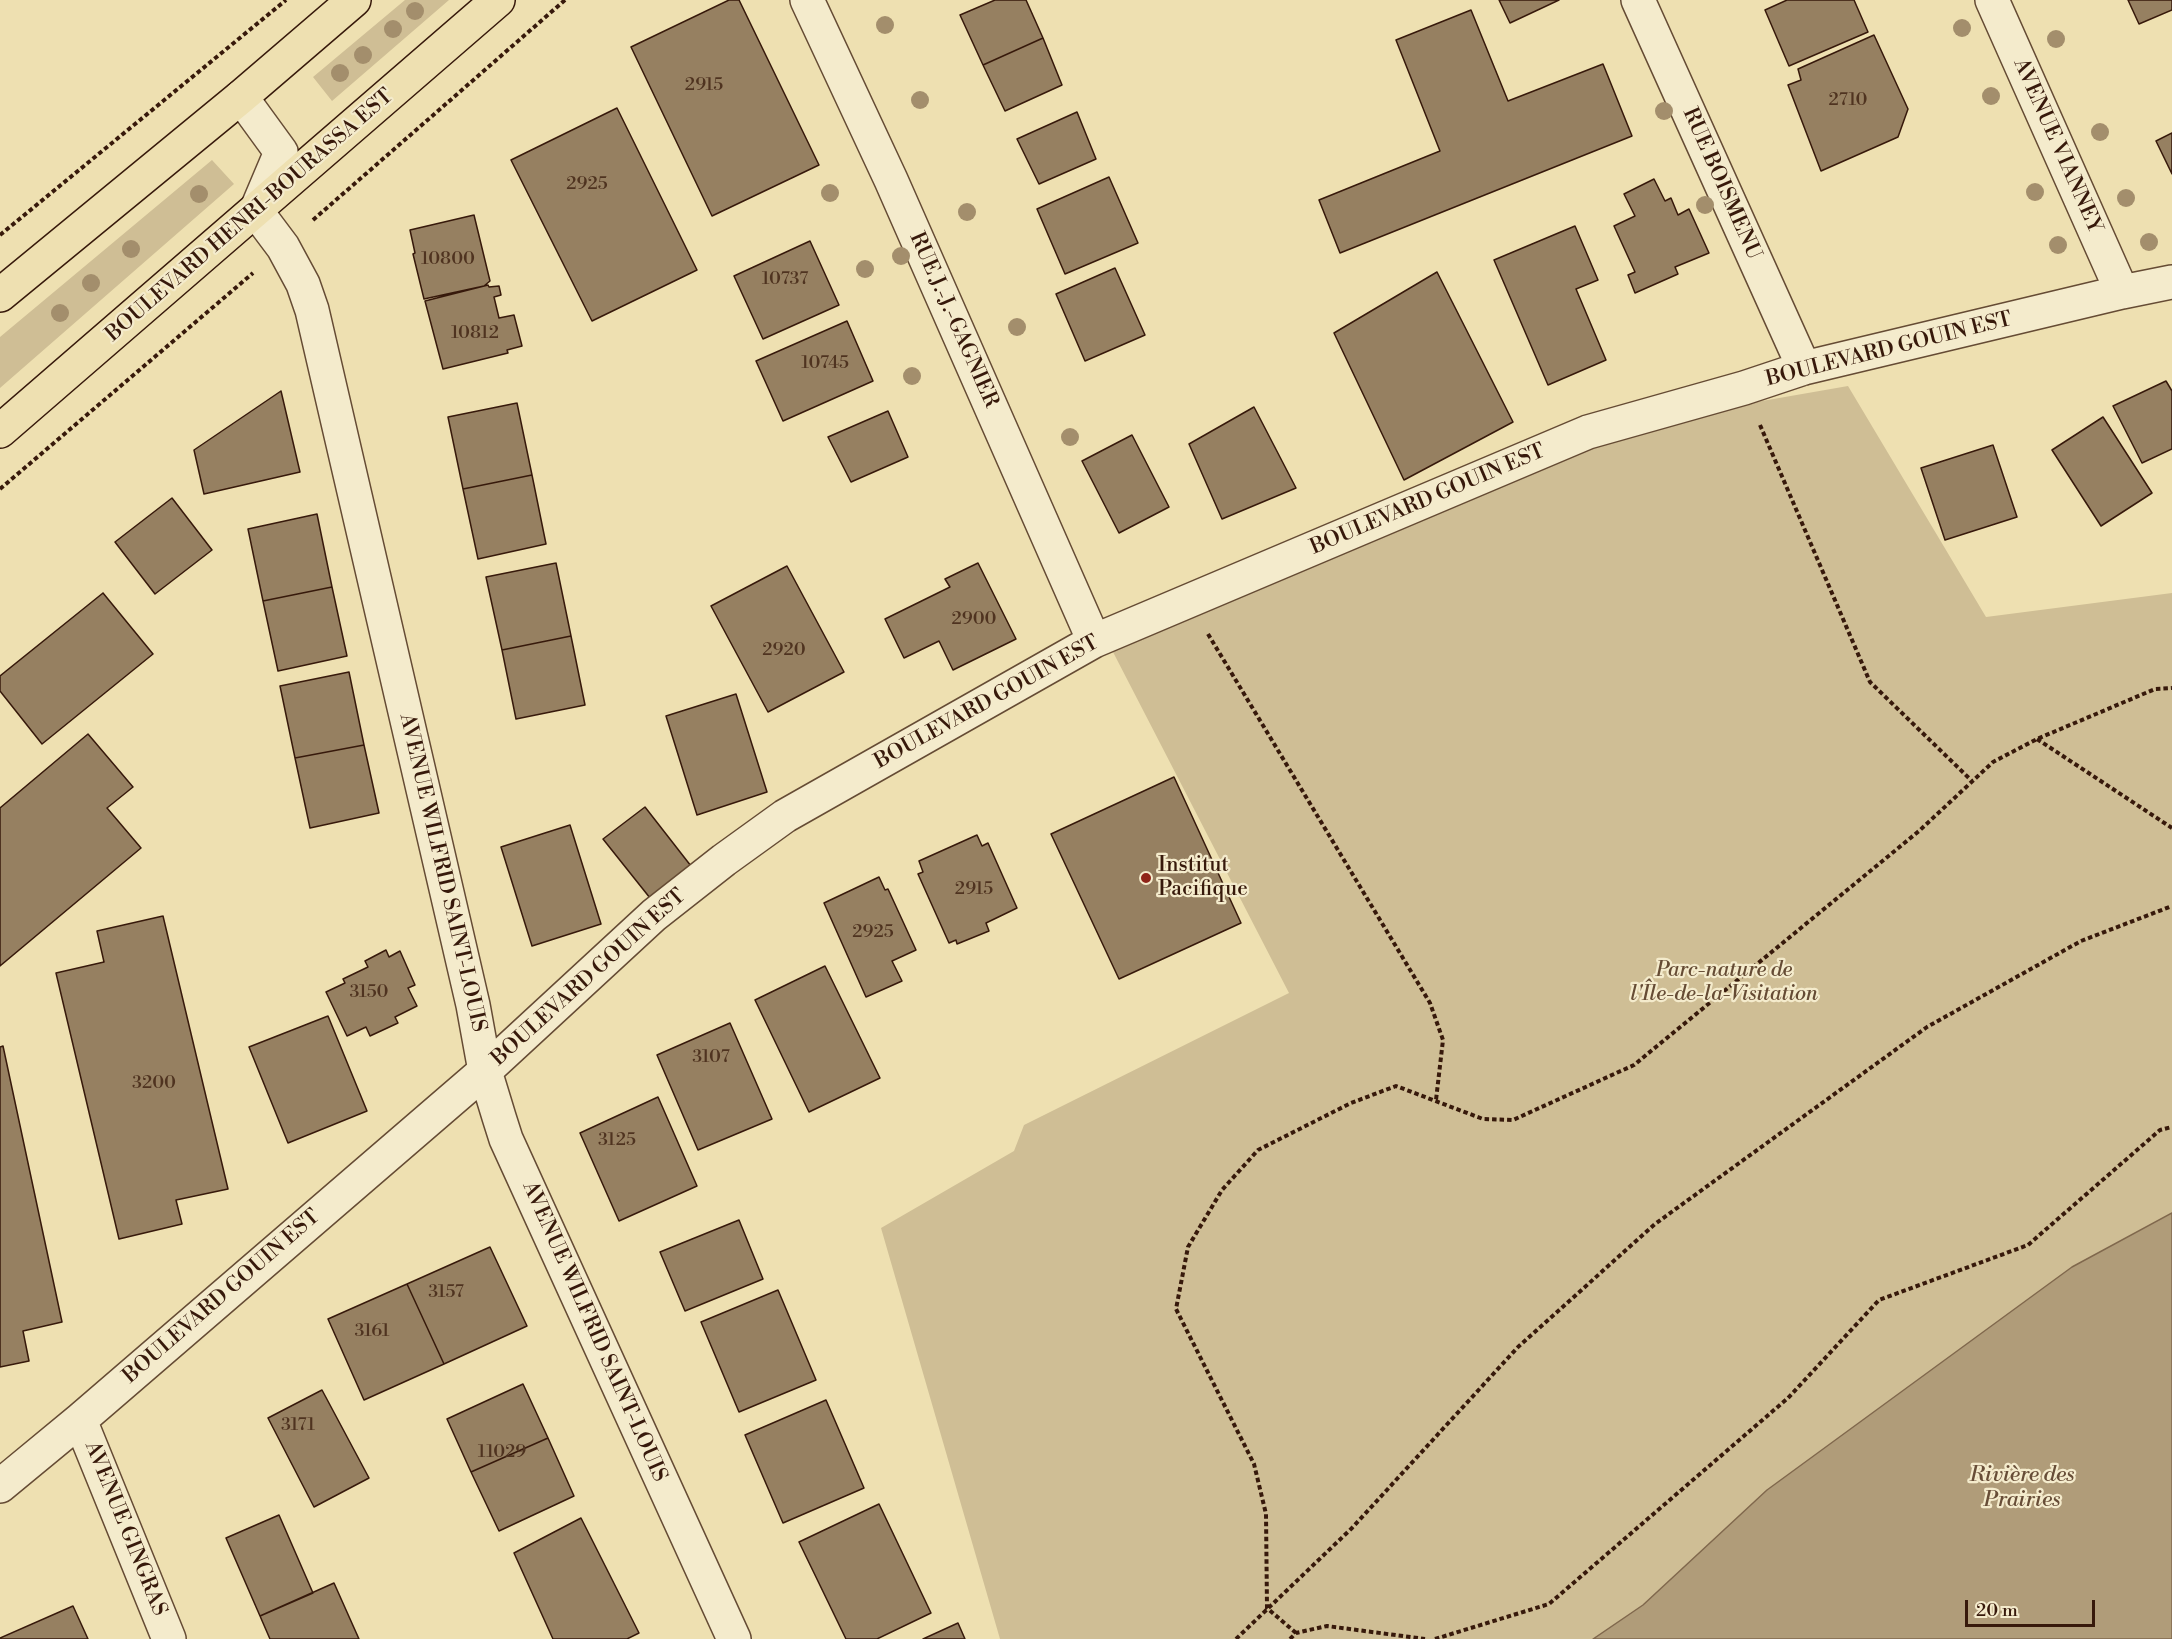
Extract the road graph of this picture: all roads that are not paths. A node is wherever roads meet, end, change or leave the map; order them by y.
1 (354, 0) edge
2 (498, 0) edge
3 (807, 0) edge
4 (1638, 0) edge
5 (1992, 0) edge
6 (242, 97) junction
7 (256, 211) junction
8 (2172, 282) edge
9 (2122, 292) junction
10 (0, 295) edge
11 (1804, 368) junction
12 (0, 431) edge
13 (1094, 641) junction
14 (485, 1071) junction
15 (80, 1420) junction
16 (0, 1486) edge
17 (169, 1639) edge
18 (734, 1639) edge

1 - 6 main road
2 - 7 main road, BOULEVARD HENRI-BOURASSA EST
3 - 13 street, RUE J.-J.-GAGNIER
4 - 11 street, RUE BOISMENU
5 - 9 street, AVENUE VIANNEY
6 - 7 street
6 - 10 main road
7 - 12 main road, BOULEVARD HENRI-BOURASSA EST
7 - 14 street, AVENUE WILFRID SAINT-LOUIS
8 - 9 street, BOULEVARD GOUIN EST
9 - 11 street, BOULEVARD GOUIN EST
11 - 13 street, BOULEVARD GOUIN EST
13 - 14 street, BOULEVARD GOUIN EST
14 - 15 street, BOULEVARD GOUIN EST
14 - 18 street, AVENUE WILFRID SAINT-LOUIS
15 - 16 street, BOULEVARD GOUIN EST
15 - 17 street, AVENUE GINGRAS

